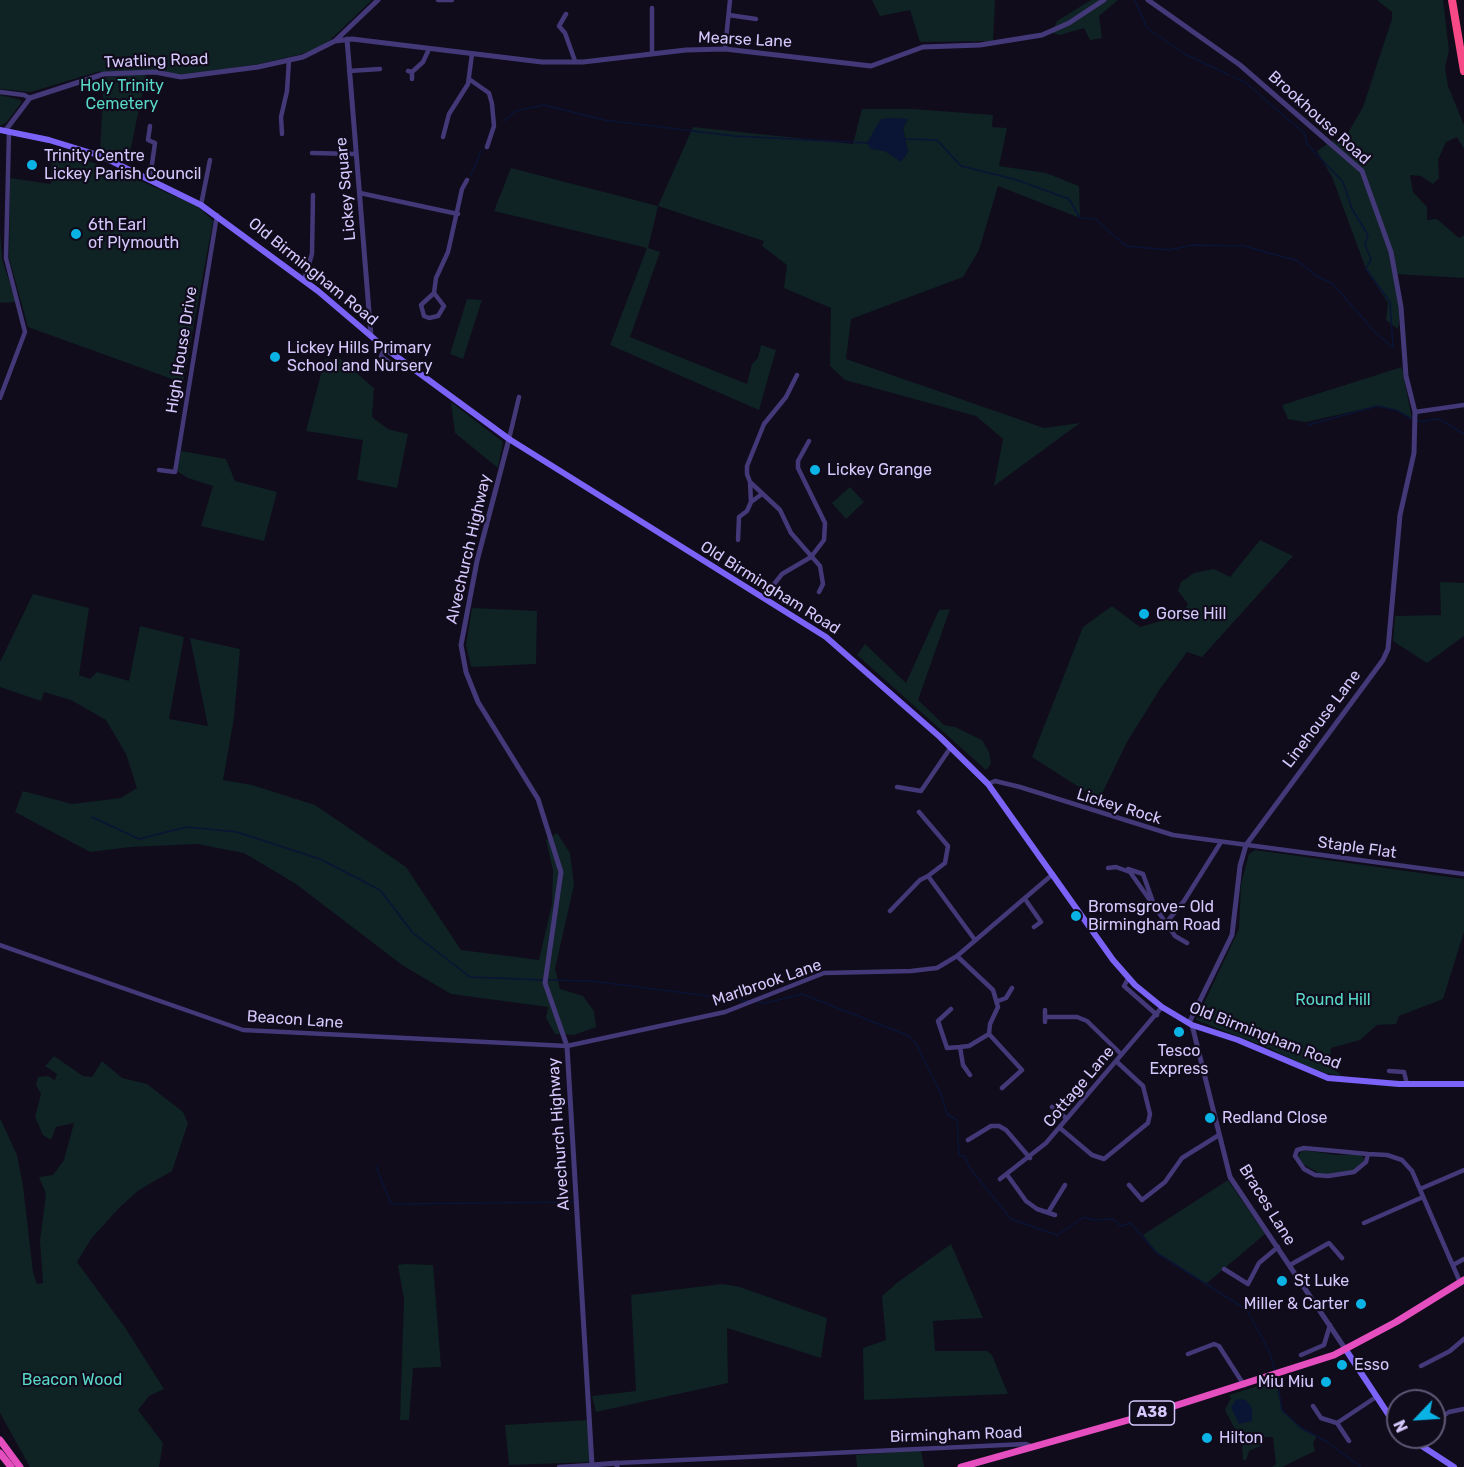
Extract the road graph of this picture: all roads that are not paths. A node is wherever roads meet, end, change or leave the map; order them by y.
1 (378, 0) edge
2 (438, 0) edge
3 (452, 0) edge
4 (730, 0) edge
5 (1104, 0) edge
6 (1148, 0) edge
7 (1452, 0) edge
8 (652, 8) dead end
9 (566, 14) dead end
10 (729, 15) junction
11 (756, 19) dead end
12 (351, 25) junction
13 (346, 39) junction
14 (335, 41) junction
15 (429, 49) junction
16 (725, 49) junction
17 (472, 54) junction
18 (652, 54) junction
19 (289, 60) junction
20 (575, 61) junction
21 (380, 69) dead end
22 (349, 71) junction
23 (1464, 71) edge
24 (412, 79) dead end
25 (469, 79) junction
26 (0, 92) edge
27 (30, 98) junction
28 (150, 126) dead end
29 (5, 131) edge
30 (282, 134) dead end
31 (443, 137) dead end
32 (487, 147) dead end
33 (312, 153) dead end
34 (356, 154) junction
35 (210, 160) dead end
36 (150, 178) junction
37 (467, 180) dead end
38 (360, 193) junction
39 (313, 195) dead end
40 (201, 205) junction
41 (458, 214) junction
42 (217, 215) junction
43 (304, 280) junction
44 (434, 293) junction
45 (371, 336) junction
46 (385, 348) junction
47 (392, 364) dead end
48 (797, 375) dead end
49 (519, 397) dead end
50 (0, 398) edge
51 (1464, 405) edge
52 (1415, 412) junction
53 (508, 440) junction
54 (809, 441) dead end
55 (159, 471) dead end
56 (750, 482) junction
57 (762, 494) junction
58 (751, 502) junction
59 (732, 530) dead end
60 (739, 531) junction
61 (738, 540) dead end
62 (811, 557) junction
63 (819, 592) dead end
64 (764, 597) junction
65 (951, 747) junction
66 (988, 784) junction
67 (897, 788) dead end
68 (919, 812) dead end
69 (1221, 842) junction
70 (1246, 845) junction
71 (1108, 868) dead end
72 (1126, 869) junction
73 (1053, 874) junction
74 (1464, 874) edge
75 (928, 876) junction
76 (1025, 899) junction
77 (1154, 908) junction
78 (890, 911) dead end
79 (1166, 923) junction
80 (1034, 927) dead end
81 (975, 940) junction
82 (1187, 943) dead end
83 (0, 945) edge
84 (957, 956) junction
85 (1128, 979) junction
86 (1012, 988) dead end
87 (998, 1001) junction
88 (1162, 1007) junction
89 (951, 1010) dead end
90 (1045, 1010) dead end
91 (1157, 1015) junction
92 (1190, 1024) junction
93 (989, 1034) junction
94 (567, 1046) junction
95 (960, 1047) junction
96 (947, 1048) junction
97 (939, 1049) dead end
98 (1121, 1054) junction
99 (1116, 1061) junction
100 (1027, 1066) dead end
101 (1022, 1070) junction
102 (1389, 1071) dead end
103 (970, 1075) dead end
104 (1407, 1084) junction
105 (1464, 1084) edge
106 (1006, 1087) dead end
107 (1052, 1107) dead end
108 (1066, 1119) junction
109 (1060, 1128) junction
110 (1219, 1135) junction
111 (968, 1140) dead end
112 (1368, 1154) junction
113 (1030, 1158) junction
114 (1464, 1170) edge
115 (1008, 1176) junction
116 (1000, 1179) dead end
117 (1065, 1185) dead end
118 (1128, 1185) dead end
119 (1420, 1189) junction
120 (1423, 1197) junction
121 (1049, 1212) junction
122 (1055, 1215) dead end
123 (1364, 1223) dead end
124 (1278, 1247) junction
125 (1342, 1258) dead end
126 (1464, 1259) edge
127 (1290, 1265) junction
128 (1453, 1265) junction
129 (1224, 1269) dead end
130 (1462, 1281) edge
131 (1248, 1284) junction
132 (1246, 1292) dead end
133 (1330, 1325) junction
134 (1464, 1338) edge
135 (1346, 1350) junction
136 (1428, 1352) dead end
137 (1188, 1354) dead end
138 (1301, 1355) dead end
139 (1431, 1360) junction
140 (1421, 1366) dead end
141 (1244, 1385) junction
142 (1376, 1397) junction
143 (1313, 1406) dead end
144 (1464, 1409) edge
145 (1386, 1412) edge
146 (1446, 1414) edge
147 (1337, 1423) junction
148 (0, 1440) edge
149 (1349, 1441) dead end
150 (1030, 1446) junction
151 (1427, 1449) edge
152 (0, 1453) edge
153 (592, 1465) junction
154 (617, 1465) edge
155 (11, 1467) edge
156 (20, 1467) edge
157 (559, 1467) edge
158 (961, 1467) edge
159 (1454, 1467) edge

1 - 12 street, Twatling Road
2 - 3 street
4 - 10 street
5 - 16 street, Mearse Lane
6 - 52 street, Brookhouse Road
7 - 23 highway
8 - 18 street
9 - 20 street
10 - 11 street
10 - 16 street
12 - 13 street
12 - 14 street, Twatling Road
13 - 14 street, Mearse Lane
13 - 15 street, Mearse Lane
13 - 22 street, Lickey Square
14 - 19 street, Twatling Road
15 - 17 street, Mearse Lane
15 - 24 street
16 - 18 street, Mearse Lane
17 - 20 street, Mearse Lane
17 - 25 street
18 - 20 street, Mearse Lane
19 - 27 street, Twatling Road
19 - 30 street
21 - 22 street
22 - 34 street, Lickey Square
25 - 31 street
25 - 32 street
26 - 27 street
27 - 29 street
28 - 36 street
29 - 36 main road, Old Birmingham Road
29 - 50 street
33 - 34 street
34 - 38 street, Lickey Square
35 - 40 street
36 - 40 main road, Old Birmingham Road
37 - 41 street
38 - 41 street
38 - 45 street, Lickey Square
39 - 43 street
40 - 42 main road, Old Birmingham Road
41 - 44 street
42 - 43 main road, Old Birmingham Road
42 - 55 street, High House Drive
43 - 45 main road, Old Birmingham Road
44 - 44 street
45 - 46 main road, Old Birmingham Road
46 - 47 street
46 - 53 main road, Old Birmingham Road
48 - 56 street
49 - 53 street
51 - 52 street
52 - 70 street, Linehouse Lane
53 - 64 main road, Old Birmingham Road
53 - 94 street, Alvechurch Highway
54 - 62 street
56 - 57 street
56 - 58 street
57 - 58 street
57 - 62 street
58 - 60 street
59 - 60 street
60 - 61 street
62 - 63 street
62 - 64 street
64 - 65 main road, Old Birmingham Road
65 - 66 main road, Old Birmingham Road
65 - 67 street
66 - 69 street, Lickey Rock
66 - 73 main road, Old Birmingham Road
68 - 75 street
69 - 70 street, Lickey Rock
69 - 79 street
70 - 74 street, Staple Flat
70 - 92 street, Linehouse Lane
71 - 72 street
72 - 77 street
72 - 77 street
73 - 76 street, Marlbrook Lane
73 - 85 main road, Old Birmingham Road
75 - 78 street
75 - 81 street
76 - 80 street
76 - 81 street, Marlbrook Lane
77 - 79 street
79 - 82 street
81 - 84 street, Marlbrook Lane
83 - 94 street, Beacon Lane
84 - 87 street
84 - 94 street, Marlbrook Lane
85 - 88 main road, Old Birmingham Road
85 - 91 street
86 - 87 street
87 - 93 street
88 - 91 street, Cottage Lane
88 - 92 main road, Old Birmingham Road
89 - 96 street
90 - 98 street
91 - 98 street, Cottage Lane
92 - 104 main road, Old Birmingham Road
92 - 110 street, Braces Lane
93 - 95 street
93 - 101 street
94 - 153 street, Alvechurch Highway
95 - 96 street
95 - 103 street
96 - 97 street
98 - 99 street, Cottage Lane
99 - 108 street, Cottage Lane
99 - 109 street
100 - 101 street
101 - 106 street
102 - 104 street
104 - 105 main road, Old Birmingham Road
107 - 108 street
108 - 109 street, Cottage Lane
109 - 113 street, Cottage Lane
110 - 118 street
110 - 124 street, Braces Lane
111 - 113 street
112 - 112 street
112 - 119 street
113 - 115 street, Cottage Lane
114 - 119 street
115 - 116 street, Cottage Lane
115 - 121 street
117 - 121 street
119 - 120 street
120 - 123 street
120 - 128 street
121 - 122 street
124 - 127 street, Braces Lane
124 - 131 street
125 - 127 street
126 - 128 street
127 - 133 street, Braces Lane
128 - 130 street
129 - 131 street
130 - 135 highway, Birmingham Road / A38
131 - 132 street
133 - 135 street, Braces Lane
133 - 138 street
134 - 139 street
135 - 141 highway, Birmingham Road / A38
135 - 142 main road
136 - 139 street
137 - 141 street
139 - 140 street
141 - 150 highway, Birmingham Road / A38
142 - 145 main road
142 - 147 street
143 - 147 street
144 - 146 street
147 - 149 street
148 - 156 highway
150 - 154 street, Birmingham Road
150 - 158 highway, A38
151 - 159 main road
152 - 155 highway
153 - 154 street, Birmingham Road
153 - 157 street, Birmingham Road

